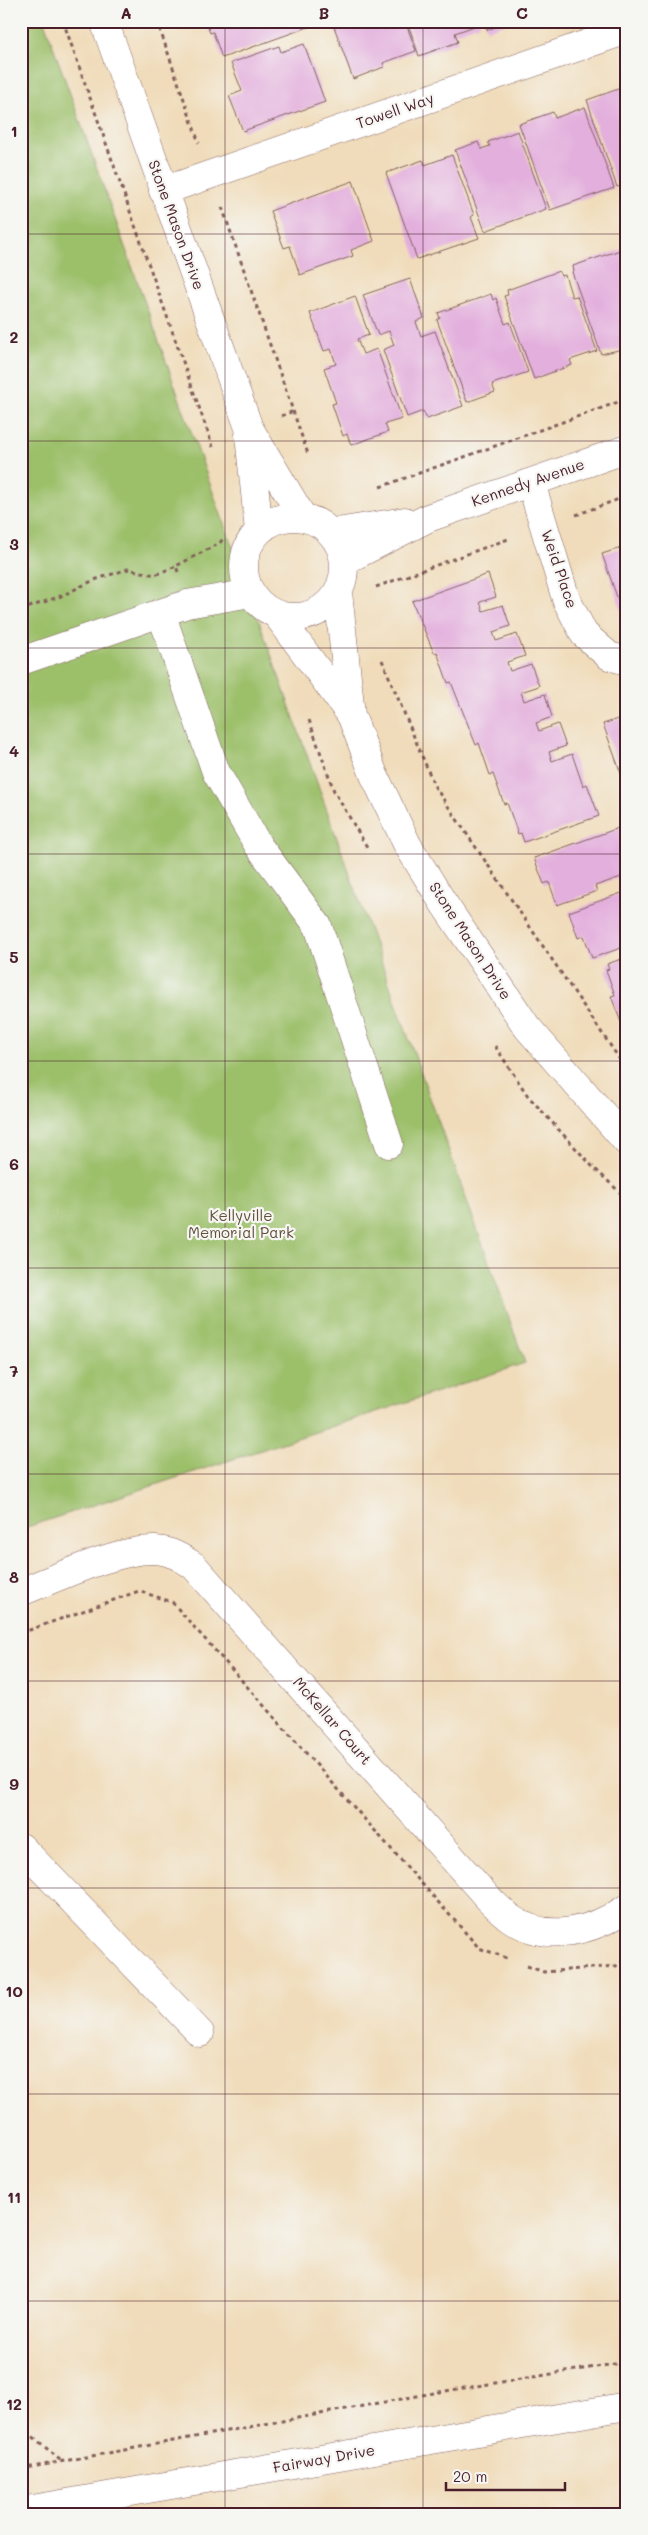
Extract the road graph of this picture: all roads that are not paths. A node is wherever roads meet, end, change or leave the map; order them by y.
1 (104, 21) edge
2 (627, 30) edge
3 (163, 191) junction
4 (248, 428) junction
5 (627, 449) edge
6 (531, 482) junction
7 (303, 518) junction
8 (428, 518) junction
9 (259, 531) junction
10 (331, 533) junction
11 (344, 561) junction
12 (244, 567) junction
13 (338, 592) junction
14 (251, 593) junction
15 (187, 604) junction
16 (161, 613) junction
17 (277, 615) junction
18 (21, 661) edge
19 (627, 661) edge
20 (350, 715) junction
21 (627, 1142) edge
22 (389, 1144) dead end
23 (21, 1592) edge
24 (21, 1847) edge
25 (627, 1908) edge
26 (200, 2033) dead end
27 (627, 2406) edge
28 (21, 2511) edge

1 - 3 street, Stone Mason Drive
2 - 3 street, Towell Way
3 - 4 street, Stone Mason Drive
4 - 7 street, Stone Mason Drive
4 - 9 street, Stone Mason Drive
5 - 6 street, Kennedy Avenue
6 - 8 street, Kennedy Avenue
6 - 19 street, Weid Place
7 - 9 street
7 - 10 street
8 - 10 street, Kennedy Avenue
8 - 11 street, Kennedy Avenue
9 - 12 street
10 - 11 street
11 - 13 street
12 - 14 street
12 - 15 street
13 - 17 street
13 - 20 street, Stone Mason Drive
14 - 15 street
14 - 17 street
15 - 16 street
16 - 18 street
16 - 22 street
17 - 20 street, Stone Mason Drive
20 - 21 street, Stone Mason Drive
23 - 25 street, McKellar Court
24 - 26 street
27 - 28 street, Fairway Drive

